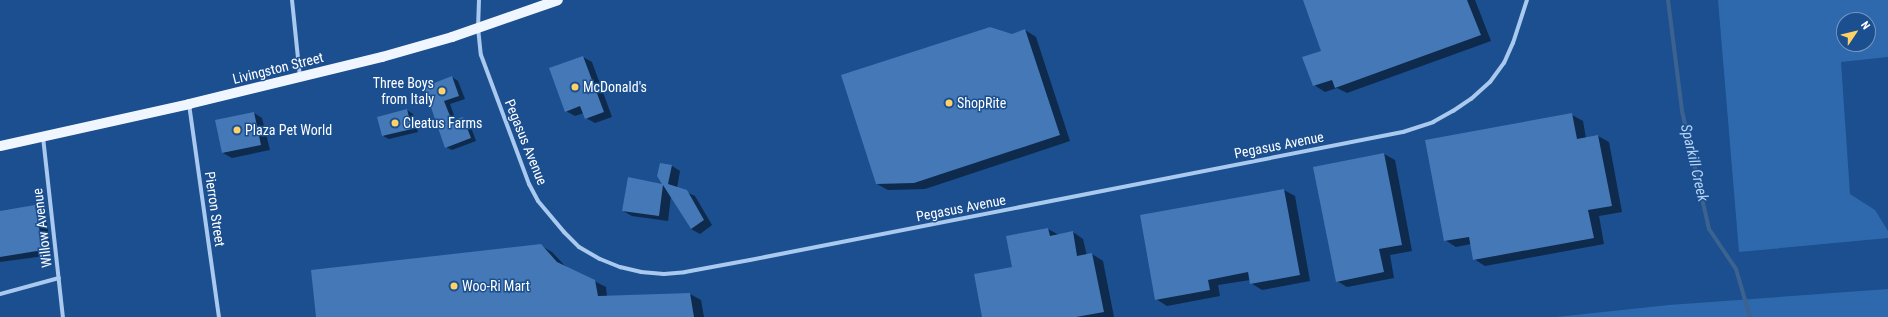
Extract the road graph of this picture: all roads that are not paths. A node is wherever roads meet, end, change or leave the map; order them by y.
1 (292, 0) edge
2 (479, 0) edge
3 (558, 0) edge
4 (1527, 0) edge
5 (478, 28) junction
6 (300, 78) junction
7 (189, 104) junction
8 (43, 136) junction
9 (0, 146) edge
10 (59, 278) junction
11 (0, 294) edge
12 (63, 317) edge
13 (219, 317) edge

1 - 6 street
2 - 5 street, Pegasus Avenue
3 - 5 main road, Livingston Street
4 - 5 street, Pegasus Avenue
5 - 6 main road, Livingston Street
6 - 7 main road, Livingston Street
7 - 8 main road, Livingston Street
7 - 13 street, Pierron Street
8 - 9 main road, Livingston Street
8 - 10 street, Willow Avenue
10 - 11 street
10 - 12 street, Willow Avenue

